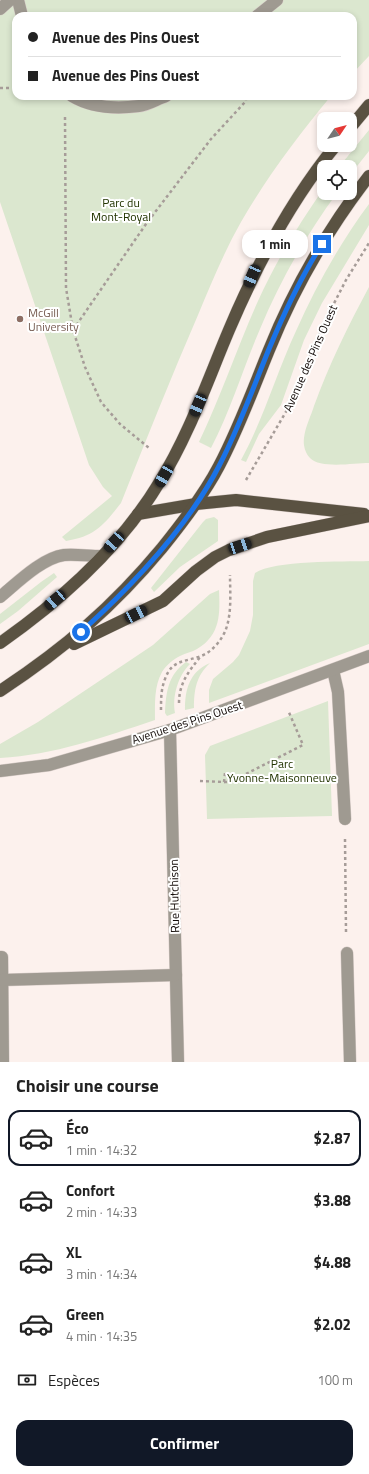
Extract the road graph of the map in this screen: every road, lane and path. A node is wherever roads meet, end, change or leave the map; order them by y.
1 (10, 0) edge
2 (18, 0) edge
3 (277, 0) edge
4 (0, 9) edge
5 (21, 12) edge
6 (262, 12) edge
7 (0, 88) edge
8 (12, 88) edge
9 (79, 100) edge
10 (156, 100) edge
11 (246, 100) edge
12 (369, 106) edge
13 (65, 111) dead end
14 (357, 120) edge
15 (331, 152) edge
16 (369, 176) edge
17 (369, 243) edge
18 (73, 330) junction
19 (149, 448) dead end
20 (250, 472) dead end
21 (196, 504) junction
22 (138, 514) junction
23 (369, 515) edge
24 (101, 556) junction
25 (230, 576) dead end
26 (0, 597) edge
27 (0, 643) edge
28 (55, 653) junction
29 (201, 656) junction
30 (369, 656) edge
31 (333, 670) junction
32 (0, 690) edge
33 (179, 706) dead end
34 (288, 710) dead end
35 (161, 713) dead end
36 (170, 730) junction
37 (0, 771) edge
38 (225, 773) dead end
39 (200, 781) dead end
40 (224, 782) junction
41 (345, 819) joint
42 (346, 953) joint
43 (0, 957) edge
44 (176, 976) junction
45 (2, 980) junction
46 (3, 1062) edge
47 (178, 1062) edge
48 (350, 1062) edge

1 - 4 street
2 - 5 street
3 - 6 street
7 - 8 path
9 - 10 street
11 - 18 path
12 - 14 main road
13 - 18 path
15 - 22 main road
16 - 21 main road
17 - 20 path, Avenue des Pins Ouest
18 - 19 path
21 - 22 main road
21 - 23 main road
21 - 28 main road
22 - 24 main road
23 - 28 main road
24 - 26 street
24 - 27 main road
25 - 29 path
28 - 32 main road
29 - 33 path
29 - 35 path
30 - 31 street, Avenue des Pins Ouest
31 - 36 street, Avenue des Pins Ouest
31 - 41 street
34 - 40 path
36 - 37 street, Avenue des Pins Ouest
36 - 44 street, Rue Hutchison
38 - 40 path
39 - 40 path
41 - 42 path
42 - 48 street
43 - 45 street
44 - 45 street
44 - 47 street, Rue Hutchison
45 - 46 street

